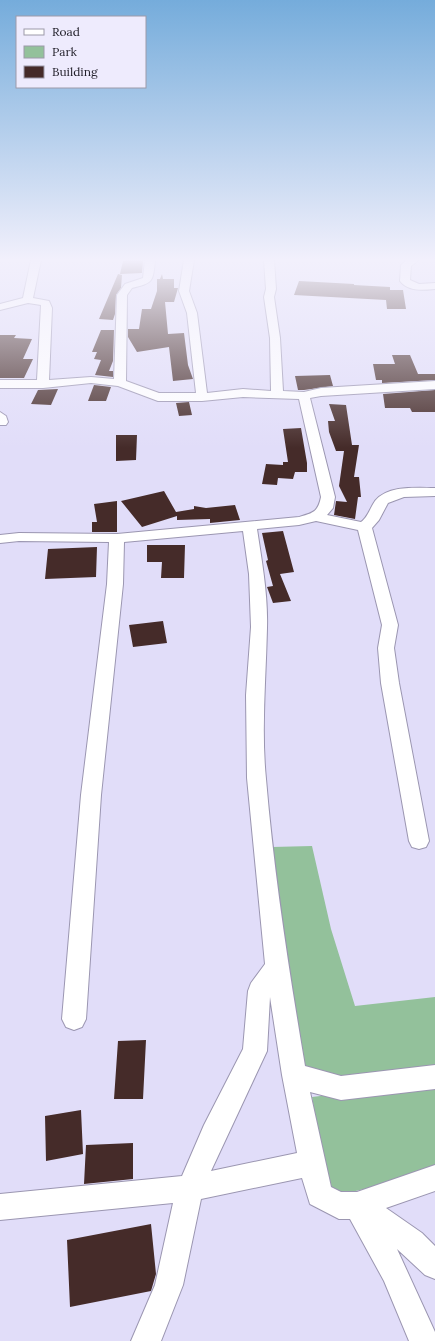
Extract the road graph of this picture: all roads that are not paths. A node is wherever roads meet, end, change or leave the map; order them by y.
1 (46, 323) edge
2 (121, 323) edge
3 (193, 323) edge
4 (273, 323) edge
5 (120, 383) junction
6 (0, 384) edge
7 (44, 384) junction
8 (435, 385) edge
9 (277, 395) junction
10 (304, 396) junction
11 (202, 397) junction
12 (435, 492) edge
13 (316, 517) junction
14 (249, 526) junction
15 (364, 527) junction
16 (117, 538) junction
17 (0, 539) edge
18 (419, 841) dead end
19 (277, 967) junction
20 (74, 1019) dead end
21 (294, 1075) junction
22 (435, 1077) edge
23 (312, 1163) junction
24 (435, 1178) edge
25 (190, 1188) junction
26 (356, 1205) junction
27 (0, 1207) edge
28 (435, 1265) edge
29 (146, 1341) edge
30 (424, 1341) edge

1 - 7 street
2 - 5 street
3 - 11 street
4 - 9 street
5 - 7 street
5 - 11 street
6 - 7 street
8 - 10 street
9 - 10 street
9 - 11 street
10 - 13 street
12 - 15 street
13 - 14 street
13 - 15 street
14 - 16 street
14 - 19 street
15 - 18 street
16 - 17 street
16 - 20 street
19 - 21 street
19 - 25 street
21 - 22 street
21 - 23 street
23 - 25 street
23 - 26 street
24 - 26 street
25 - 27 street
25 - 29 street
26 - 28 street
26 - 30 street

